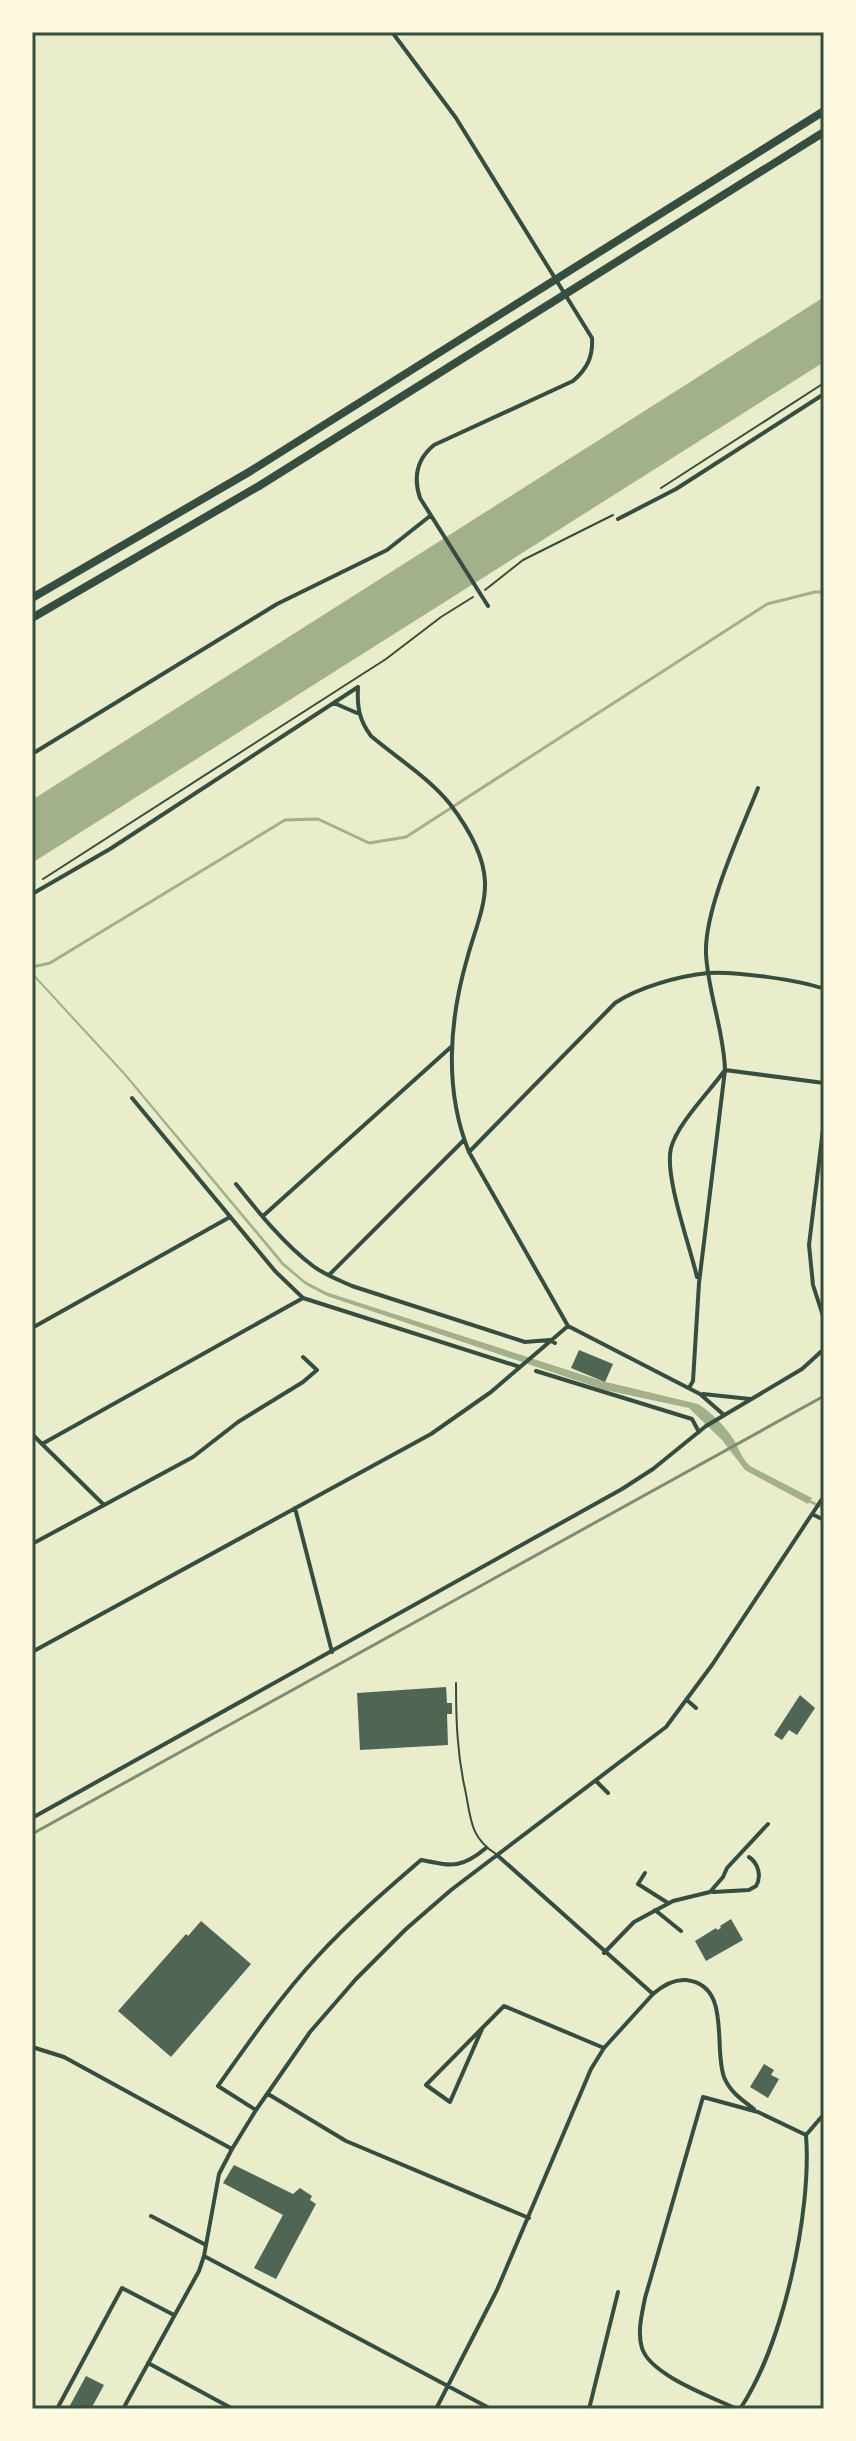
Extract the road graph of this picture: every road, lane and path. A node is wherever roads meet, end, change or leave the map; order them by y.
1 (392, 32) edge
2 (824, 111) edge
3 (824, 132) edge
4 (824, 383) edge
5 (824, 394) edge
6 (651, 495) dead end
7 (617, 513) dead end
8 (430, 516) junction
9 (618, 519) dead end
10 (479, 593) junction
11 (32, 598) edge
12 (488, 606) dead end
13 (32, 618) edge
14 (334, 703) junction
15 (359, 715) junction
16 (32, 754) edge
17 (758, 788) dead end
18 (32, 886) edge
19 (32, 894) edge
20 (709, 973) junction
21 (824, 989) edge
22 (451, 1047) junction
23 (725, 1070) junction
24 (824, 1083) edge
25 (132, 1098) dead end
26 (824, 1121) edge
27 (464, 1140) junction
28 (469, 1152) junction
29 (236, 1184) dead end
30 (263, 1216) junction
31 (230, 1217) junction
32 (329, 1275) junction
33 (699, 1283) junction
34 (303, 1298) junction
35 (824, 1319) edge
36 (568, 1326) junction
37 (32, 1328) edge
38 (553, 1342) junction
39 (824, 1349) edge
40 (303, 1357) dead end
41 (522, 1366) junction
42 (536, 1371) dead end
43 (689, 1388) junction
44 (700, 1394) junction
45 (751, 1399) junction
46 (724, 1415) junction
47 (699, 1432) junction
48 (32, 1434) edge
49 (42, 1444) junction
50 (824, 1496) edge
51 (104, 1505) junction
52 (295, 1508) junction
53 (814, 1515) junction
54 (824, 1520) edge
55 (32, 1544) edge
56 (32, 1652) edge
57 (332, 1652) junction
58 (456, 1683) dead end
59 (688, 1701) junction
60 (696, 1708) dead end
61 (597, 1782) junction
62 (608, 1793) dead end
63 (32, 1818) edge
64 (768, 1824) dead end
65 (486, 1848) junction
66 (497, 1855) junction
67 (749, 1857) dead end
68 (645, 1873) dead end
69 (710, 1892) junction
70 (668, 1903) junction
71 (655, 1910) junction
72 (681, 1931) dead end
73 (604, 1953) junction
74 (653, 1994) junction
75 (482, 2029) junction
76 (32, 2047) edge
77 (604, 2048) junction
78 (267, 2094) junction
79 (256, 2110) junction
80 (758, 2112) junction
81 (824, 2114) edge
82 (806, 2135) junction
83 (232, 2149) junction
84 (151, 2216) dead end
85 (529, 2218) junction
86 (204, 2244) junction
87 (204, 2256) junction
88 (618, 2292) dead end
89 (174, 2315) junction
90 (148, 2363) junction
91 (448, 2385) junction
92 (57, 2409) edge
93 (123, 2409) edge
94 (233, 2409) edge
95 (436, 2409) edge
96 (491, 2409) edge
97 (589, 2409) edge
98 (738, 2409) edge

1 - 8 street
2 - 11 highway
3 - 13 highway
4 - 6 path
5 - 9 street
7 - 10 path
8 - 10 street
8 - 16 street
10 - 12 street
10 - 18 path
14 - 15 street
14 - 15 street
14 - 19 street
15 - 22 street
17 - 20 street
20 - 21 street
20 - 23 street
20 - 28 street
22 - 27 street
22 - 30 street
23 - 24 street
23 - 33 street
23 - 33 street
25 - 31 street
26 - 35 street
27 - 28 street
27 - 32 street
28 - 36 street
29 - 30 street
30 - 32 street
31 - 34 street
31 - 37 street
32 - 38 street
33 - 43 street
34 - 41 street
34 - 49 street
36 - 38 street
36 - 43 street
38 - 41 street
39 - 45 street
40 - 51 street
41 - 52 street
42 - 47 street
43 - 44 street
44 - 45 street
44 - 46 street
45 - 46 street
46 - 47 street
47 - 57 street
48 - 49 street
49 - 51 street
50 - 53 street
51 - 55 street
52 - 56 street
52 - 57 street
53 - 54 street
53 - 59 street
57 - 63 street
58 - 65 lane
59 - 60 street
59 - 61 street
61 - 62 street
61 - 66 street
64 - 69 street
65 - 66 lane
65 - 79 street
66 - 73 street
66 - 78 street
67 - 69 street
68 - 70 street
69 - 70 street
70 - 71 street
71 - 72 street
71 - 73 street
73 - 74 street
74 - 77 street
74 - 80 street
75 - 75 street
75 - 77 street
76 - 83 street
77 - 85 street
78 - 79 street
78 - 85 street
79 - 83 street
80 - 82 street
80 - 98 street
81 - 82 street
82 - 98 street
83 - 86 street
84 - 86 street
85 - 91 street
86 - 87 street
87 - 89 street
87 - 91 street
88 - 97 street
89 - 90 street
89 - 92 street
90 - 93 street
90 - 94 street
91 - 95 street
91 - 96 street

